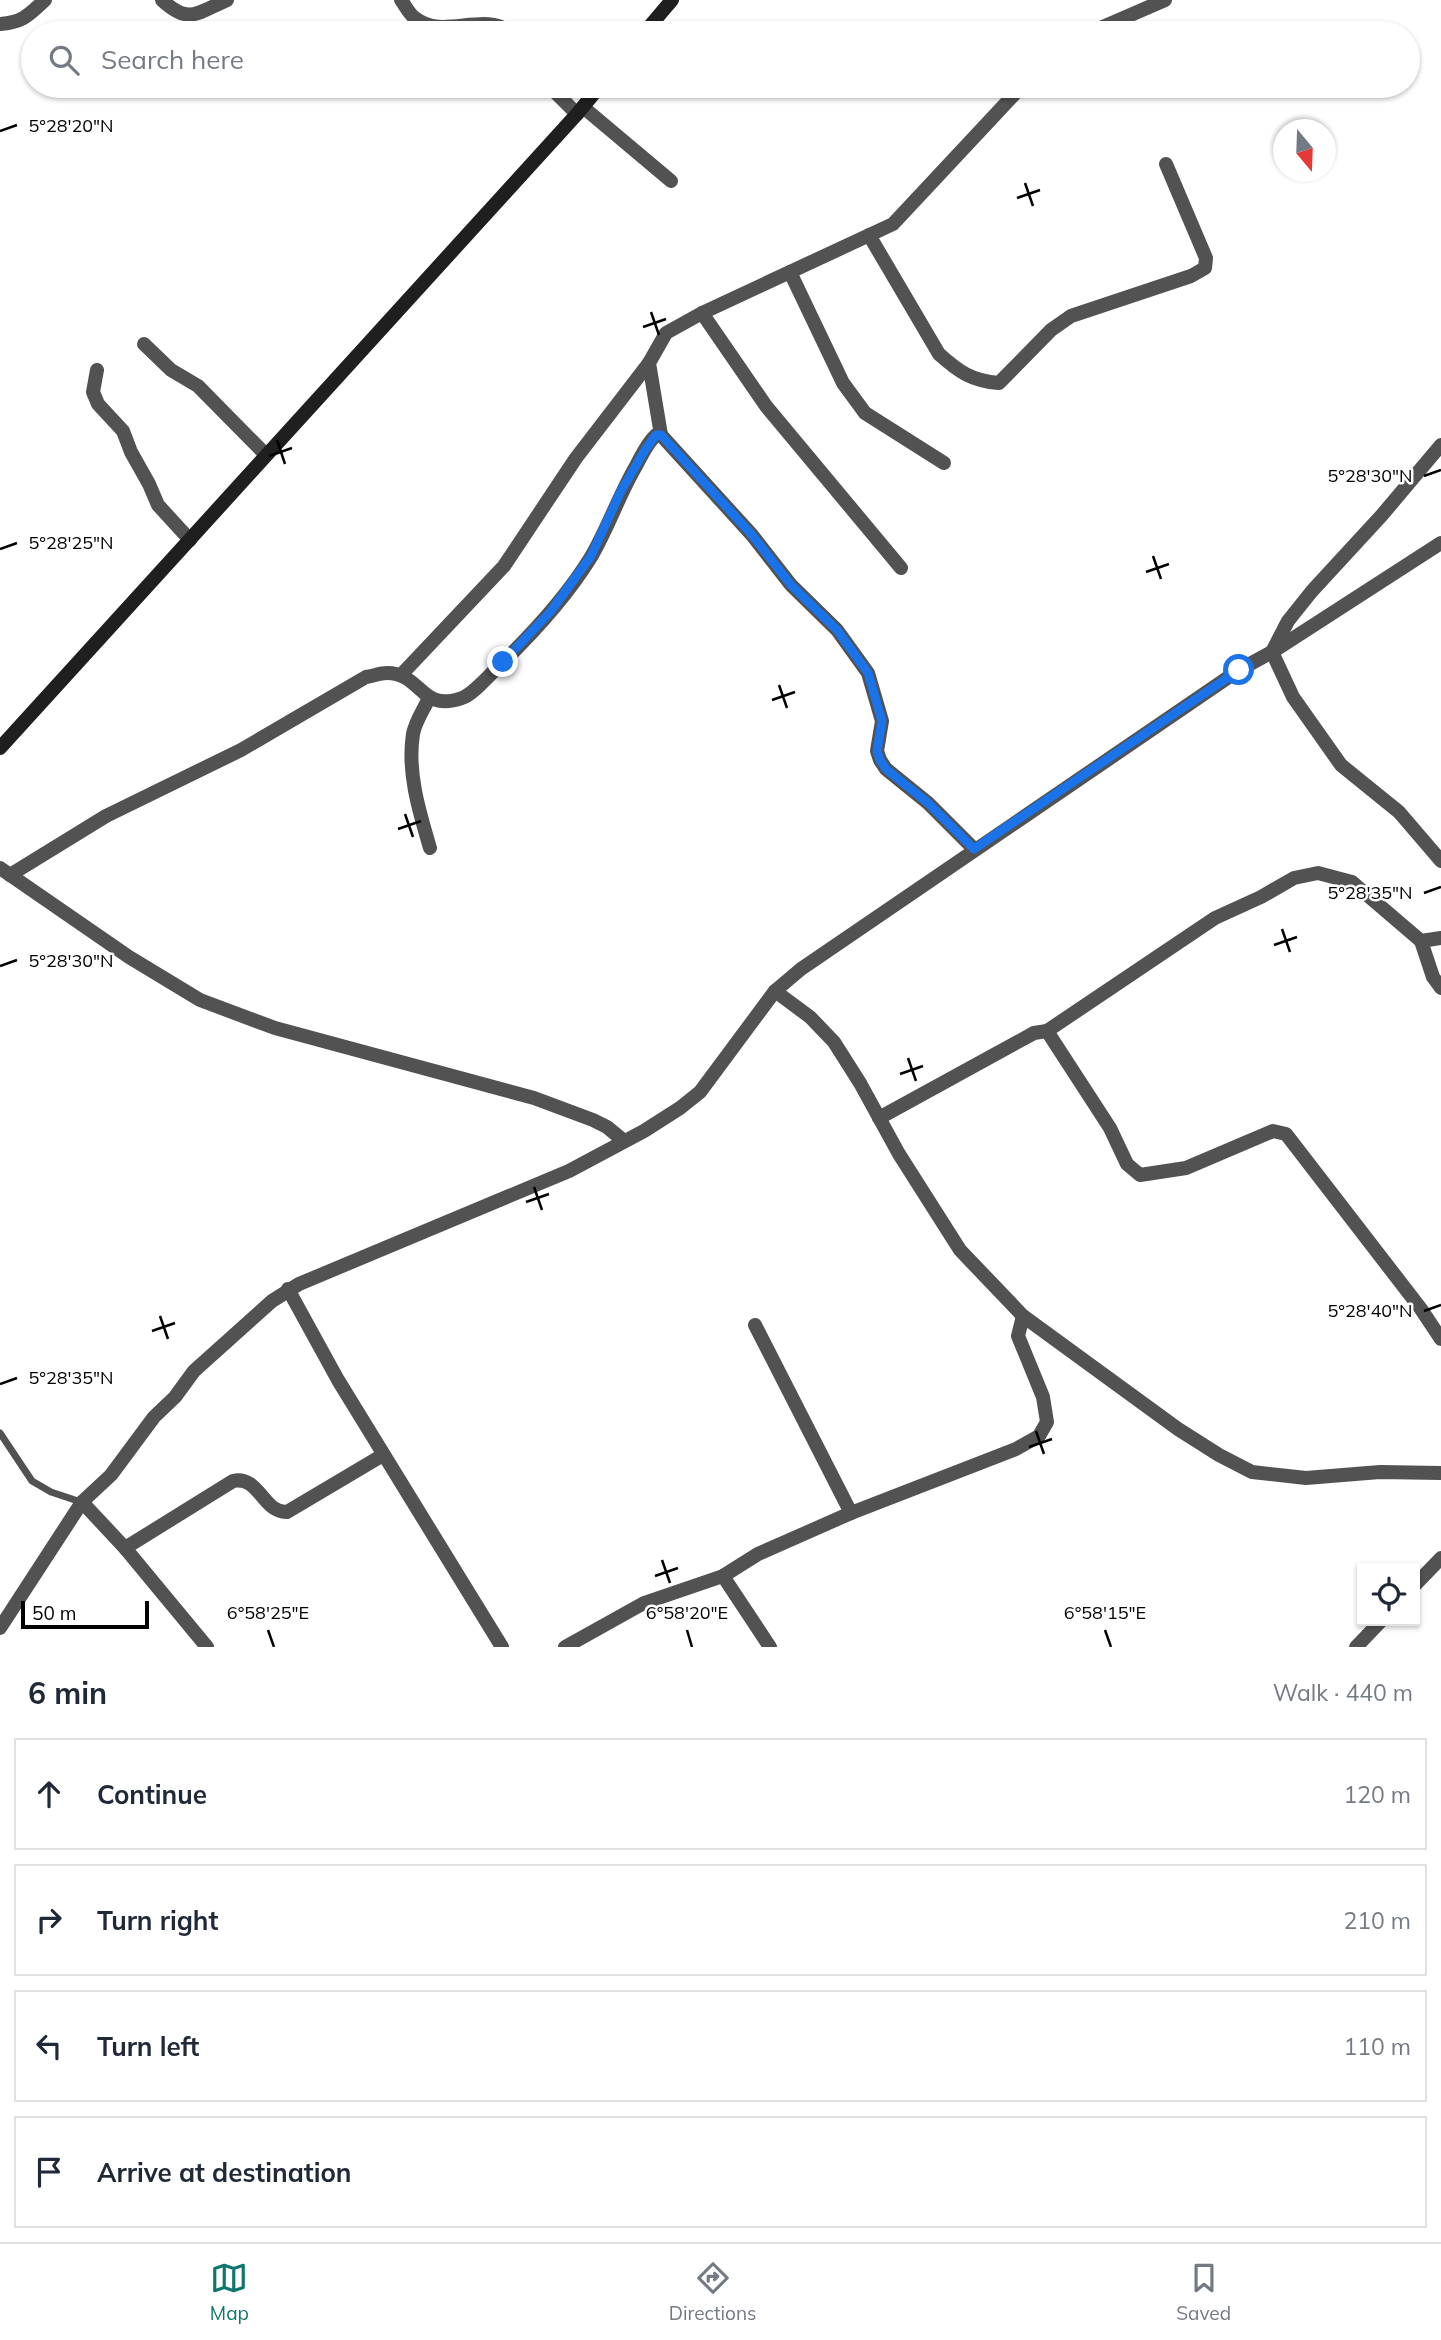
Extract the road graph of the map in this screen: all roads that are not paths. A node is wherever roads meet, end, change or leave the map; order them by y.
1 (45, 0) edge
2 (162, 0) edge
3 (228, 0) edge
4 (401, 0) edge
5 (672, 0) edge
6 (1165, 0) edge
7 (421, 21) edge
8 (654, 21) edge
9 (1117, 21) edge
10 (0, 24) edge
11 (564, 98) edge
12 (590, 98) edge
13 (1011, 98) edge
14 (580, 111) junction
15 (1166, 164) dead end
16 (671, 181) dead end
17 (869, 235) junction
18 (790, 272) junction
19 (702, 313) junction
20 (144, 344) dead end
21 (649, 363) junction
22 (97, 370) dead end
23 (661, 435) junction
24 (1441, 445) edge
25 (266, 455) junction
26 (944, 463) dead end
27 (190, 540) junction
28 (1441, 543) edge
29 (901, 568) dead end
30 (1272, 652) junction
31 (401, 675) junction
32 (429, 698) junction
33 (0, 748) edge
34 (430, 848) dead end
35 (974, 849) junction
36 (1441, 861) edge
37 (5, 872) edge
38 (1441, 938) edge
39 (1421, 941) junction
40 (1441, 988) edge
41 (775, 991) junction
42 (1047, 1031) junction
43 (879, 1118) junction
44 (624, 1141) junction
45 (288, 1289) junction
46 (1023, 1316) junction
47 (755, 1325) dead end
48 (1441, 1339) edge
49 (0, 1433) edge
50 (383, 1455) junction
51 (1441, 1474) edge
52 (82, 1503) junction
53 (850, 1513) junction
54 (125, 1548) junction
55 (1441, 1558) edge
56 (723, 1576) junction
57 (1420, 1580) edge
58 (1376, 1626) edge
59 (0, 1628) edge
60 (207, 1647) edge
61 (502, 1647) edge
62 (565, 1647) edge
63 (770, 1647) edge
64 (1356, 1647) edge

1 - 10 street
2 - 3 street
4 - 7 street
5 - 8 main road
6 - 9 street
11 - 14 street
12 - 14 main road
13 - 17 street
14 - 16 street
14 - 25 main road
15 - 17 street
17 - 18 street
18 - 19 street
18 - 26 street
19 - 21 street
19 - 29 street
20 - 25 street
21 - 23 street
21 - 31 street
22 - 27 street
23 - 32 street
23 - 35 street
24 - 30 street
25 - 27 main road
27 - 33 main road
28 - 30 street
30 - 35 street
30 - 36 street
31 - 32 street
31 - 37 street
32 - 34 street
35 - 41 street
37 - 44 street
38 - 39 street
39 - 40 street
39 - 42 street
41 - 43 street
41 - 44 street
42 - 43 street
42 - 48 street
43 - 46 street
44 - 45 street
45 - 50 street
45 - 52 street
46 - 51 street
46 - 53 street
47 - 53 street
49 - 52 lane
50 - 54 street
50 - 61 street
52 - 54 street
52 - 59 street
53 - 56 street
54 - 60 street
55 - 57 street
56 - 62 street
56 - 63 street
58 - 64 street

